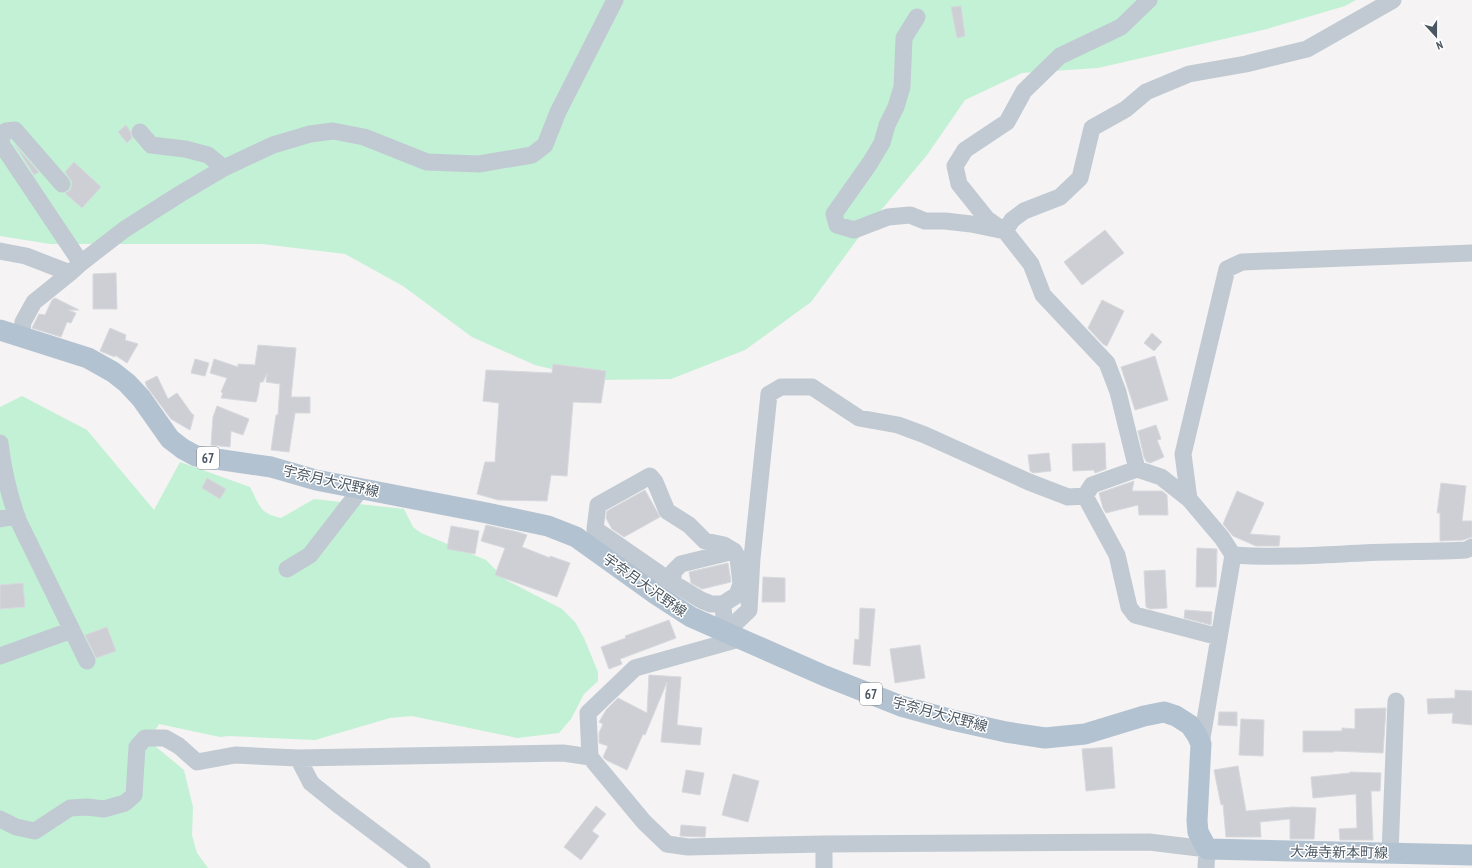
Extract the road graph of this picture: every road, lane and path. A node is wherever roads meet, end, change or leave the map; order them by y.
1 (615, 0) edge
2 (1149, 0) edge
3 (1393, 0) edge
4 (917, 17) dead end
5 (140, 132) dead end
6 (224, 168) junction
7 (62, 184) dead end
8 (1005, 231) junction
9 (0, 251) edge
10 (1472, 253) edge
11 (76, 268) junction
12 (0, 330) edge
13 (21, 337) junction
14 (0, 443) edge
15 (1137, 469) junction
16 (361, 489) junction
17 (1084, 496) junction
18 (1189, 499) junction
19 (17, 516) junction
20 (0, 519) edge
21 (1472, 547) edge
22 (734, 551) junction
23 (1233, 555) junction
24 (287, 569) dead end
25 (673, 583) junction
26 (723, 604) junction
27 (72, 630) junction
28 (732, 636) junction
29 (1219, 637) junction
30 (0, 656) edge
31 (87, 661) dead end
32 (1396, 701) dead end
33 (1201, 744) junction
34 (590, 757) junction
35 (298, 758) junction
36 (0, 819) edge
37 (824, 844) junction
38 (1390, 853) junction
39 (1472, 855) edge
40 (1206, 859) edge
41 (422, 868) edge
42 (824, 868) edge

1 - 6 street
2 - 8 street
3 - 8 street
4 - 8 street
5 - 6 street
6 - 11 street
7 - 11 street
8 - 15 street
9 - 11 street
10 - 18 street
11 - 13 street
12 - 13 main road, 宇奈月大沢野線 / 67
13 - 16 main road, 宇奈月大沢野線 / 67
14 - 19 street
15 - 17 street
15 - 18 street
16 - 24 street
16 - 28 main road, 宇奈月大沢野線 / 67
17 - 28 street
17 - 29 street
18 - 23 street
19 - 20 street
19 - 27 street
21 - 23 street
22 - 25 street
22 - 25 street
22 - 26 street
23 - 29 street
25 - 26 street
26 - 28 street
27 - 30 street
27 - 31 street
28 - 33 main road, 宇奈月大沢野線 / 67
28 - 34 street
29 - 33 street
32 - 38 street
33 - 40 main road
34 - 35 street
34 - 37 street
35 - 36 street
35 - 41 street
37 - 40 street
37 - 42 street
38 - 39 main road, 大海寺新本町線
38 - 40 main road, 大海寺新本町線

